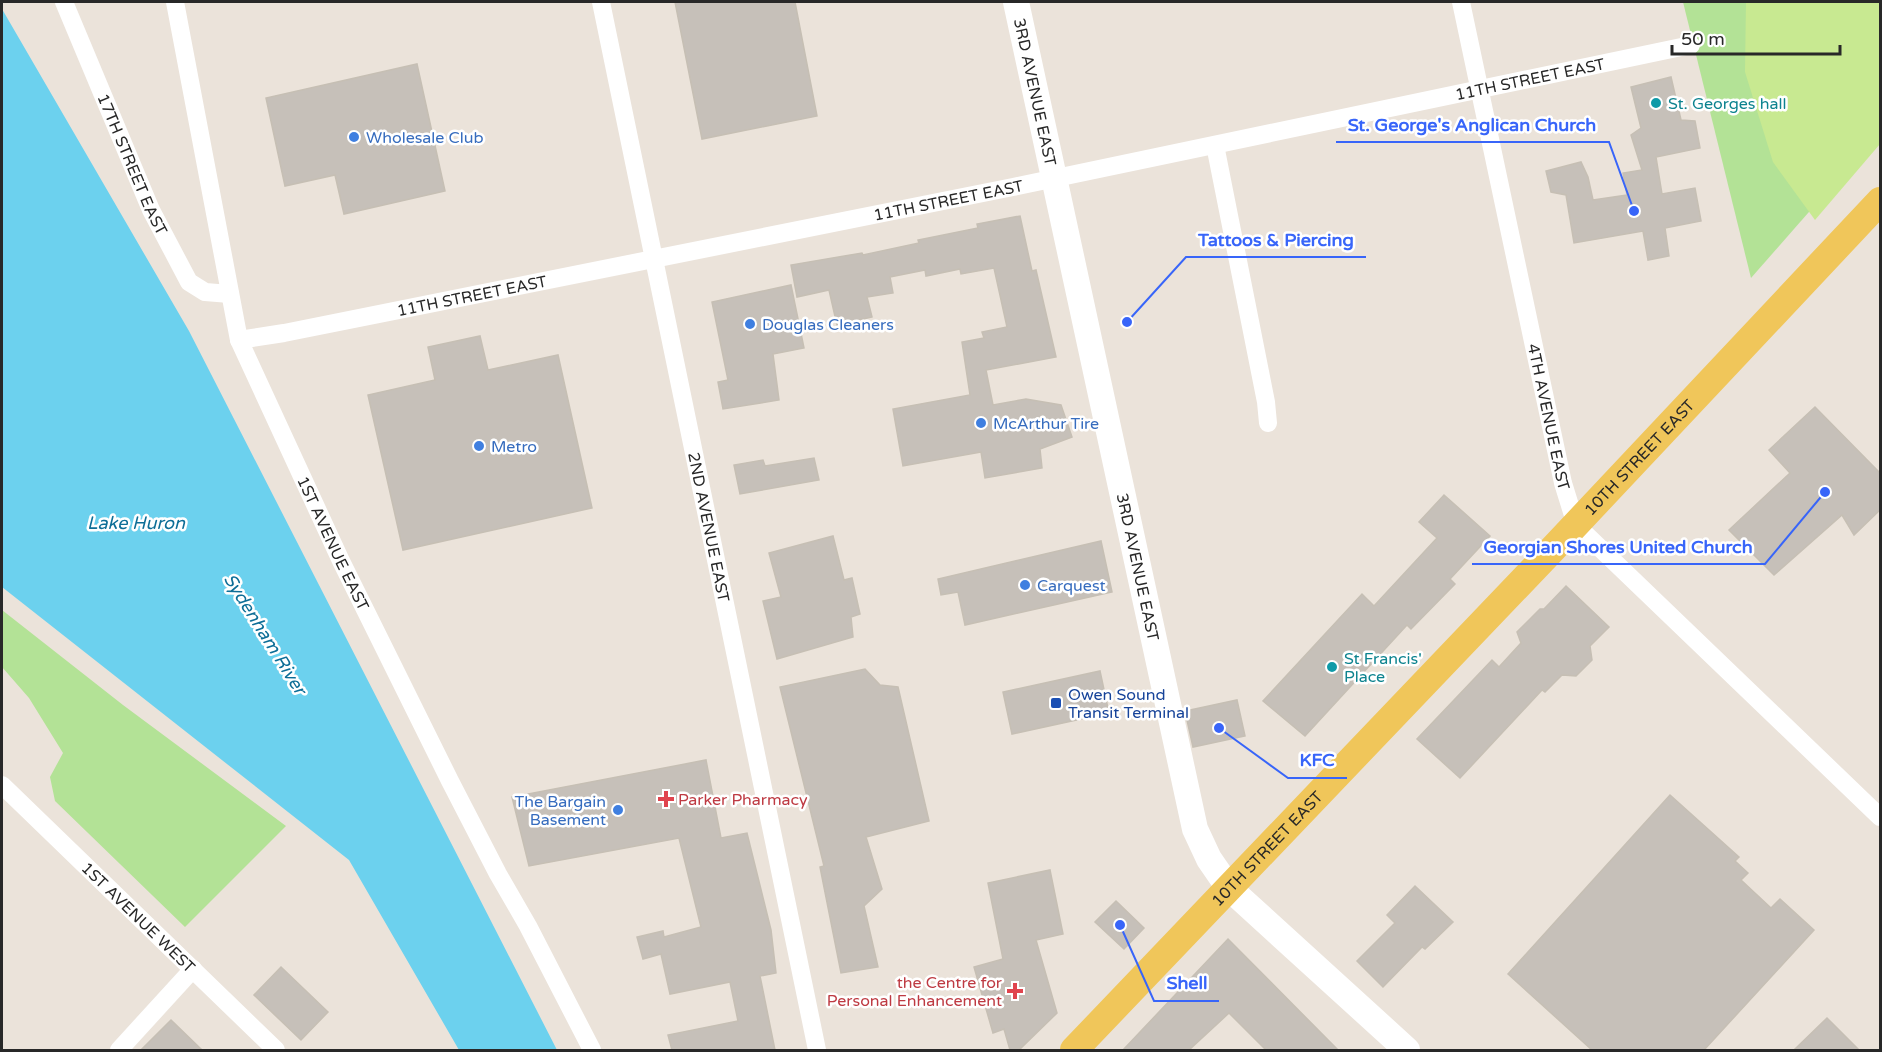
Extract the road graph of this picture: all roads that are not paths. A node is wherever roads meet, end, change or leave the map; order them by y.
1 (64, 2) edge
2 (174, 2) edge
3 (601, 2) edge
4 (1016, 2) edge
5 (1461, 2) edge
6 (1690, 45) dead end
7 (1480, 89) junction
8 (1215, 145) junction
9 (1054, 178) junction
10 (1881, 201) edge
11 (655, 259) junction
12 (230, 294) junction
13 (239, 340) junction
14 (1268, 423) dead end
15 (1576, 525) junction
16 (2, 785) edge
17 (1881, 818) edge
18 (1229, 888) junction
19 (193, 969) junction
20 (118, 1050) edge
21 (276, 1050) edge
22 (592, 1050) edge
23 (817, 1050) edge
24 (1074, 1050) edge
25 (1407, 1050) edge

1 - 12 street, 17TH STREET EAST
2 - 12 street, 1ST AVENUE EAST
3 - 11 street, 2ND AVENUE EAST
4 - 9 main road, 3RD AVENUE EAST
5 - 7 street, 4TH AVENUE EAST
6 - 7 street, 11TH STREET EAST
7 - 8 street, 11TH STREET EAST
7 - 15 street, 4TH AVENUE EAST
8 - 9 street, 11TH STREET EAST
8 - 14 street
9 - 11 street, 11TH STREET EAST
9 - 18 main road, 3RD AVENUE EAST
10 - 15 main road, 10TH STREET EAST
11 - 13 street, 11TH STREET EAST
11 - 23 street, 2ND AVENUE EAST
12 - 13 street, 1ST AVENUE EAST
13 - 22 street, 1ST AVENUE EAST
15 - 17 street, 4TH AVENUE EAST
15 - 18 main road, 10TH STREET EAST
16 - 19 street, 1ST AVENUE WEST
18 - 24 main road, 10TH STREET EAST
18 - 25 main road, 3RD AVENUE EAST
19 - 20 street
19 - 21 street, 1ST AVENUE WEST

